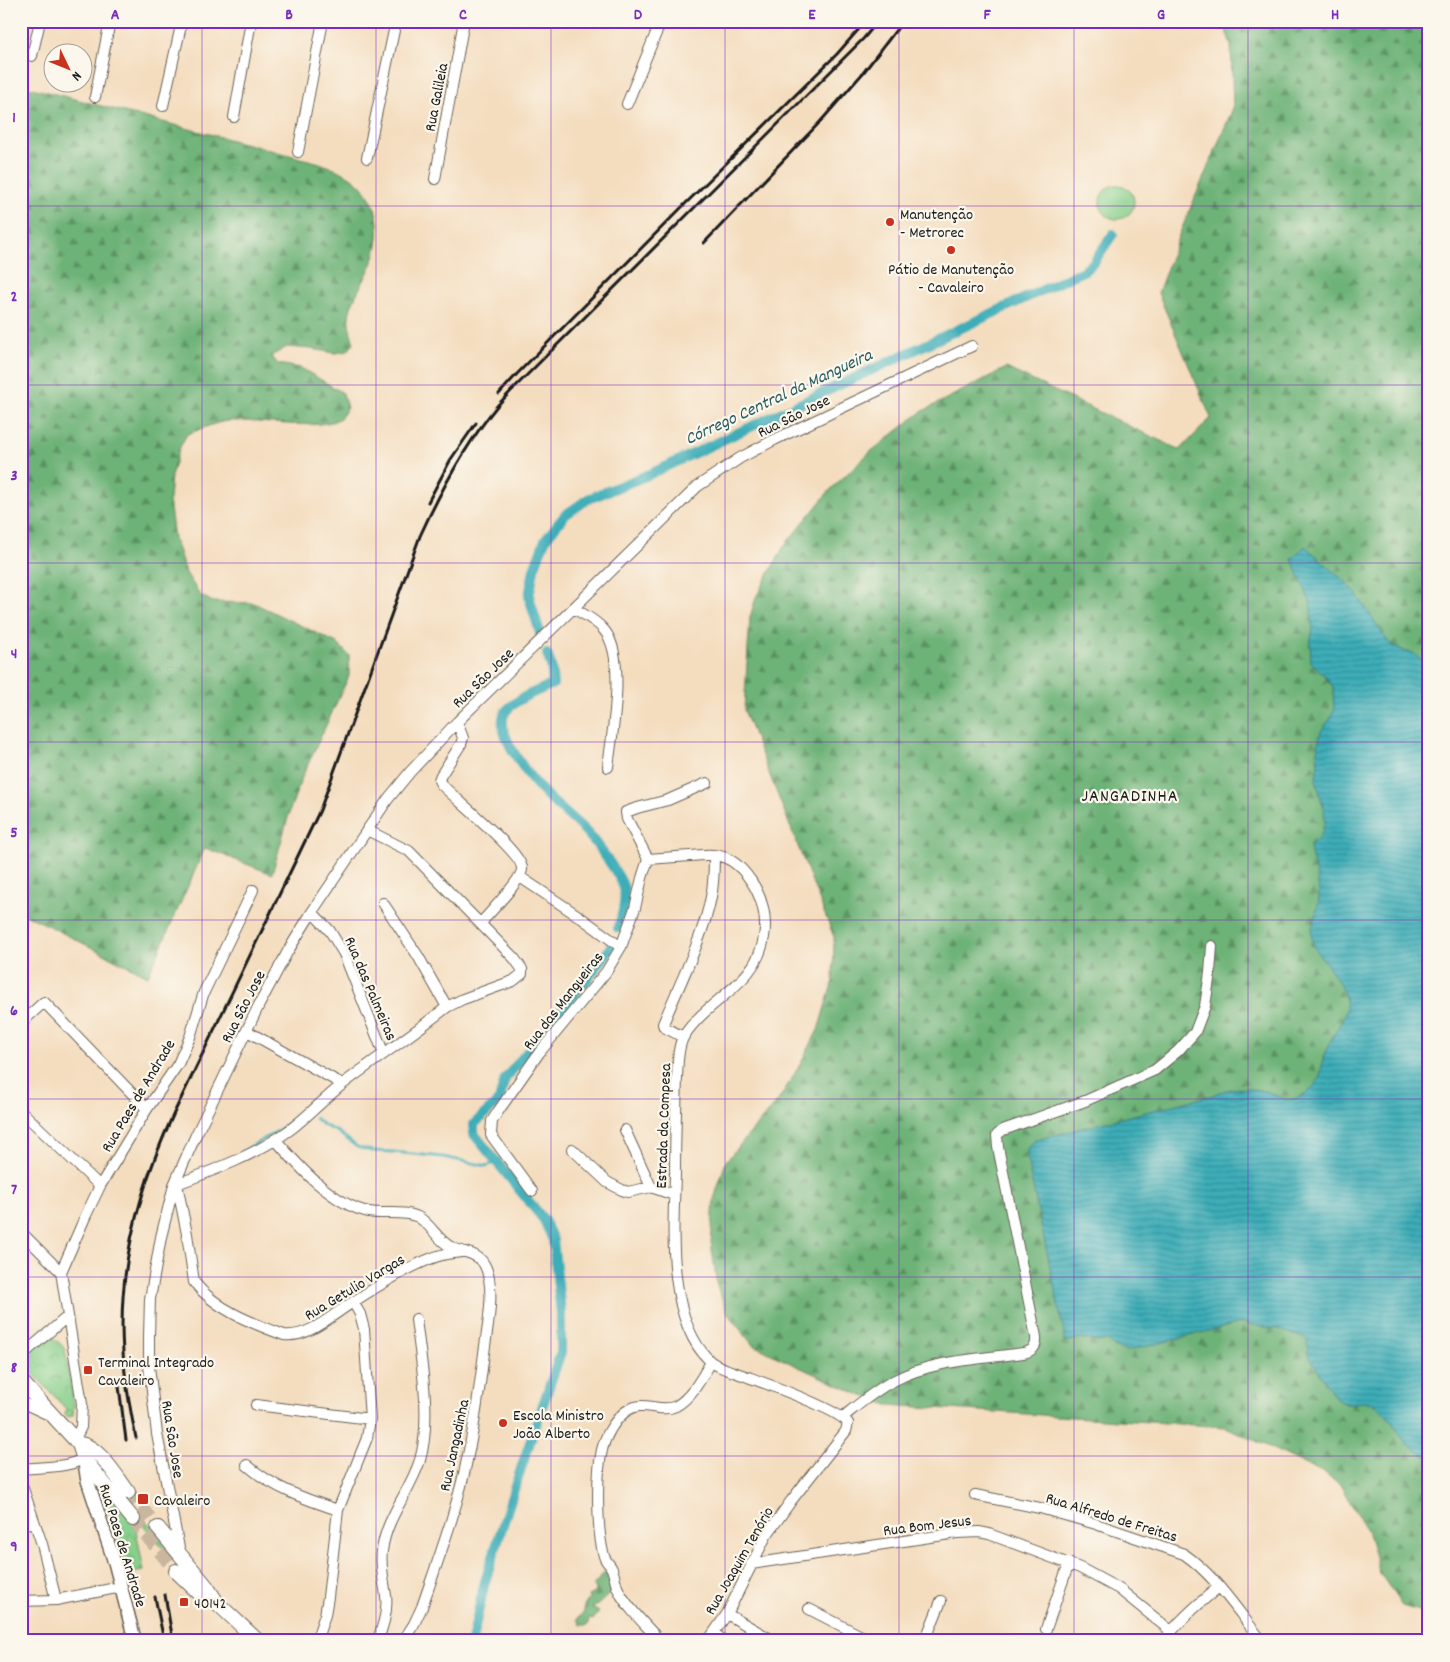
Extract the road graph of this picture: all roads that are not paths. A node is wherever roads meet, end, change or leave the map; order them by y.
1 (40, 21) edge
2 (110, 21) edge
3 (182, 21) edge
4 (251, 21) edge
5 (323, 21) edge
6 (396, 21) edge
7 (464, 21) edge
8 (661, 21) edge
9 (32, 56) dead end
10 (95, 97) dead end
11 (626, 104) dead end
12 (163, 106) dead end
13 (234, 116) dead end
14 (298, 152) dead end
15 (367, 158) dead end
16 (435, 179) dead end
17 (972, 346) dead end
18 (572, 608) junction
19 (457, 722) junction
20 (608, 767) dead end
21 (707, 783) dead end
22 (367, 830) junction
23 (714, 855) junction
24 (648, 859) junction
25 (520, 877) junction
26 (253, 890) dead end
27 (383, 904) dead end
28 (312, 912) junction
29 (481, 923) junction
30 (1212, 946) dead end
31 (621, 947) junction
32 (448, 1007) junction
33 (21, 1023) edge
34 (247, 1031) junction
35 (683, 1037) junction
36 (384, 1054) junction
37 (342, 1084) junction
38 (147, 1109) junction
39 (21, 1111) edge
40 (625, 1130) dead end
41 (275, 1139) junction
42 (572, 1149) dead end
43 (175, 1185) junction
44 (100, 1186) junction
45 (651, 1187) junction
46 (532, 1191) dead end
47 (674, 1195) junction
48 (21, 1232) edge
49 (466, 1253) junction
50 (61, 1272) junction
51 (353, 1302) junction
52 (67, 1317) junction
53 (416, 1319) dead end
54 (21, 1356) edge
55 (711, 1362) junction
56 (21, 1381) edge
57 (21, 1402) edge
58 (256, 1405) dead end
59 (56, 1418) junction
60 (370, 1418) junction
61 (845, 1420) junction
62 (77, 1442) junction
63 (89, 1454) junction
64 (247, 1466) dead end
65 (21, 1469) edge
66 (21, 1483) edge
67 (128, 1492) tunnel mouth
68 (975, 1495) dead end
69 (338, 1510) junction
70 (134, 1519) tunnel mouth
71 (34, 1522) junction
72 (21, 1526) edge
73 (158, 1528) tunnel mouth
74 (181, 1556) junction
75 (1069, 1563) junction
76 (751, 1564) junction
77 (180, 1575) joint
78 (121, 1587) junction
79 (1219, 1587) junction
80 (56, 1600) junction
81 (941, 1601) dead end
82 (21, 1602) edge
83 (216, 1602) junction
84 (809, 1609) dead end
85 (727, 1614) junction
86 (1046, 1629) dead end
87 (1171, 1631) junction
88 (711, 1636) edge
89 (135, 1641) edge
90 (258, 1641) edge
91 (316, 1641) edge
92 (377, 1641) edge
93 (403, 1641) edge
94 (660, 1641) edge
95 (723, 1641) edge
96 (774, 1641) edge
97 (871, 1641) edge
98 (925, 1641) edge
99 (1164, 1641) edge
100 (1262, 1641) edge

1 - 9 street
2 - 10 street
3 - 12 street
4 - 13 street
5 - 14 street
6 - 15 street
7 - 16 street, Rua Galileia
8 - 11 street
17 - 18 street, Rua São Jose
18 - 19 street, Rua São Jose
18 - 20 street
19 - 22 street, Rua São Jose
19 - 25 street
21 - 24 street
22 - 28 street, Rua São Jose
22 - 29 street
23 - 24 street, Estrada da Compesa
23 - 35 street
23 - 35 street, Estrada da Compesa
24 - 31 street, Rua das Mangueiras
25 - 29 street
25 - 31 street
26 - 38 street, Rua Paes de Andrade
27 - 32 street
28 - 34 street, Rua São Jose
28 - 36 street, Rua das Palmeiras
29 - 32 street
30 - 61 street
31 - 46 street, Rua das Mangueiras
32 - 36 street
33 - 38 street
34 - 37 street
34 - 43 street, Rua São Jose
35 - 47 street, Estrada da Compesa
36 - 37 street
37 - 41 street
38 - 44 street, Rua Paes de Andrade
39 - 44 street
40 - 45 street
41 - 43 street
41 - 49 street, Rua Jangadinha
42 - 45 street
43 - 51 street, Rua Getulio Vargas
43 - 74 street, Rua São Jose
44 - 50 street, Rua Paes de Andrade
45 - 47 street
47 - 55 street, Estrada da Compesa
48 - 50 street
49 - 51 street, Rua Getulio Vargas
49 - 93 street, Rua Jangadinha
50 - 52 street
51 - 60 street
52 - 54 street
52 - 62 street
53 - 92 street
55 - 61 street
55 - 94 street
56 - 59 main road
57 - 59 street
58 - 60 street
59 - 62 main road
60 - 69 street
61 - 76 street, Rua Joaquim Tenório
62 - 63 main road
63 - 65 street
63 - 67 main road
63 - 70 main road
63 - 78 street, Rua Paes de Andrade
64 - 69 street
66 - 71 street
68 - 79 street, Rua Alfredo de Freitas
69 - 91 street
71 - 72 street
71 - 80 street
73 - 74 main road
74 - 77 street, Rua São Jose
74 - 83 main road
75 - 76 street, Rua Bom Jesus
75 - 86 street
75 - 87 street, Rua Bom Jesus
76 - 85 street, Rua Joaquim Tenório
77 - 83 main road
78 - 80 street
78 - 89 street, Rua Paes de Andrade
79 - 87 street
79 - 100 street, Rua Alfredo de Freitas
80 - 82 street
81 - 98 street
83 - 90 main road
84 - 97 street
85 - 88 street, Rua Joaquim Tenório
85 - 96 street
87 - 99 street
88 - 95 street

